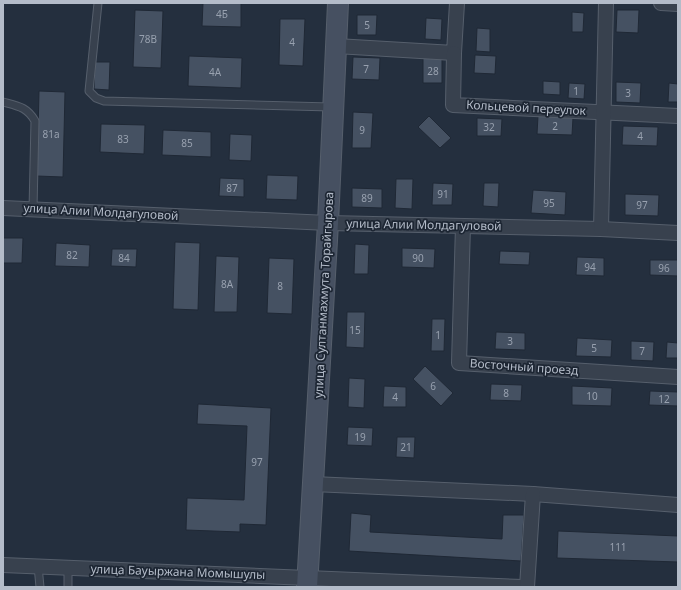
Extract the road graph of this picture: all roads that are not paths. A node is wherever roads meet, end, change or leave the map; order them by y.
1 (98, 3) edge
2 (338, 3) edge
3 (457, 3) edge
4 (606, 3) edge
5 (661, 3) edge
6 (678, 4) edge
7 (336, 46) junction
8 (454, 53) junction
9 (3, 102) edge
10 (333, 107) junction
11 (604, 112) junction
12 (678, 116) edge
13 (3, 208) edge
14 (33, 209) junction
15 (328, 223) junction
16 (463, 226) junction
17 (601, 229) junction
18 (678, 233) edge
19 (678, 377) edge
20 (312, 484) junction
21 (533, 494) junction
22 (678, 505) edge
23 (3, 565) edge
24 (38, 566) junction
25 (68, 568) junction
26 (307, 582) edge
27 (40, 587) edge
28 (68, 587) edge
29 (522, 587) edge
30 (527, 587) edge

1 - 10 lane
2 - 7 street, улица Султанмахмута Торайгырова
3 - 8 street, Кольцевой переулок
4 - 11 street, Кольцевой переулок
5 - 6 street
7 - 8 street
7 - 10 street, улица Султанмахмута Торайгырова
8 - 11 street, Кольцевой переулок
9 - 14 lane
10 - 15 street, улица Султанмахмута Торайгырова
11 - 12 street, Кольцевой переулок
11 - 17 street, Кольцевой переулок
13 - 14 street, улица Алии Молдагуловой
14 - 15 street, улица Алии Молдагуловой
15 - 16 street, улица Алии Молдагуловой
15 - 20 street, улица Султанмахмута Торайгырова
16 - 17 street, улица Алии Молдагуловой
16 - 19 street, Восточный проезд
17 - 18 street, улица Алии Молдагуловой
20 - 21 street
20 - 26 street, улица Султанмахмута Торайгырова
21 - 22 street
21 - 30 street
23 - 24 street, улица Бауыржана Момышулы
24 - 25 street, улица Бауыржана Момышулы
24 - 27 lane
25 - 26 street, улица Бауыржана Момышулы
25 - 28 lane
26 - 29 street, улица Бауыржана Момышулы

